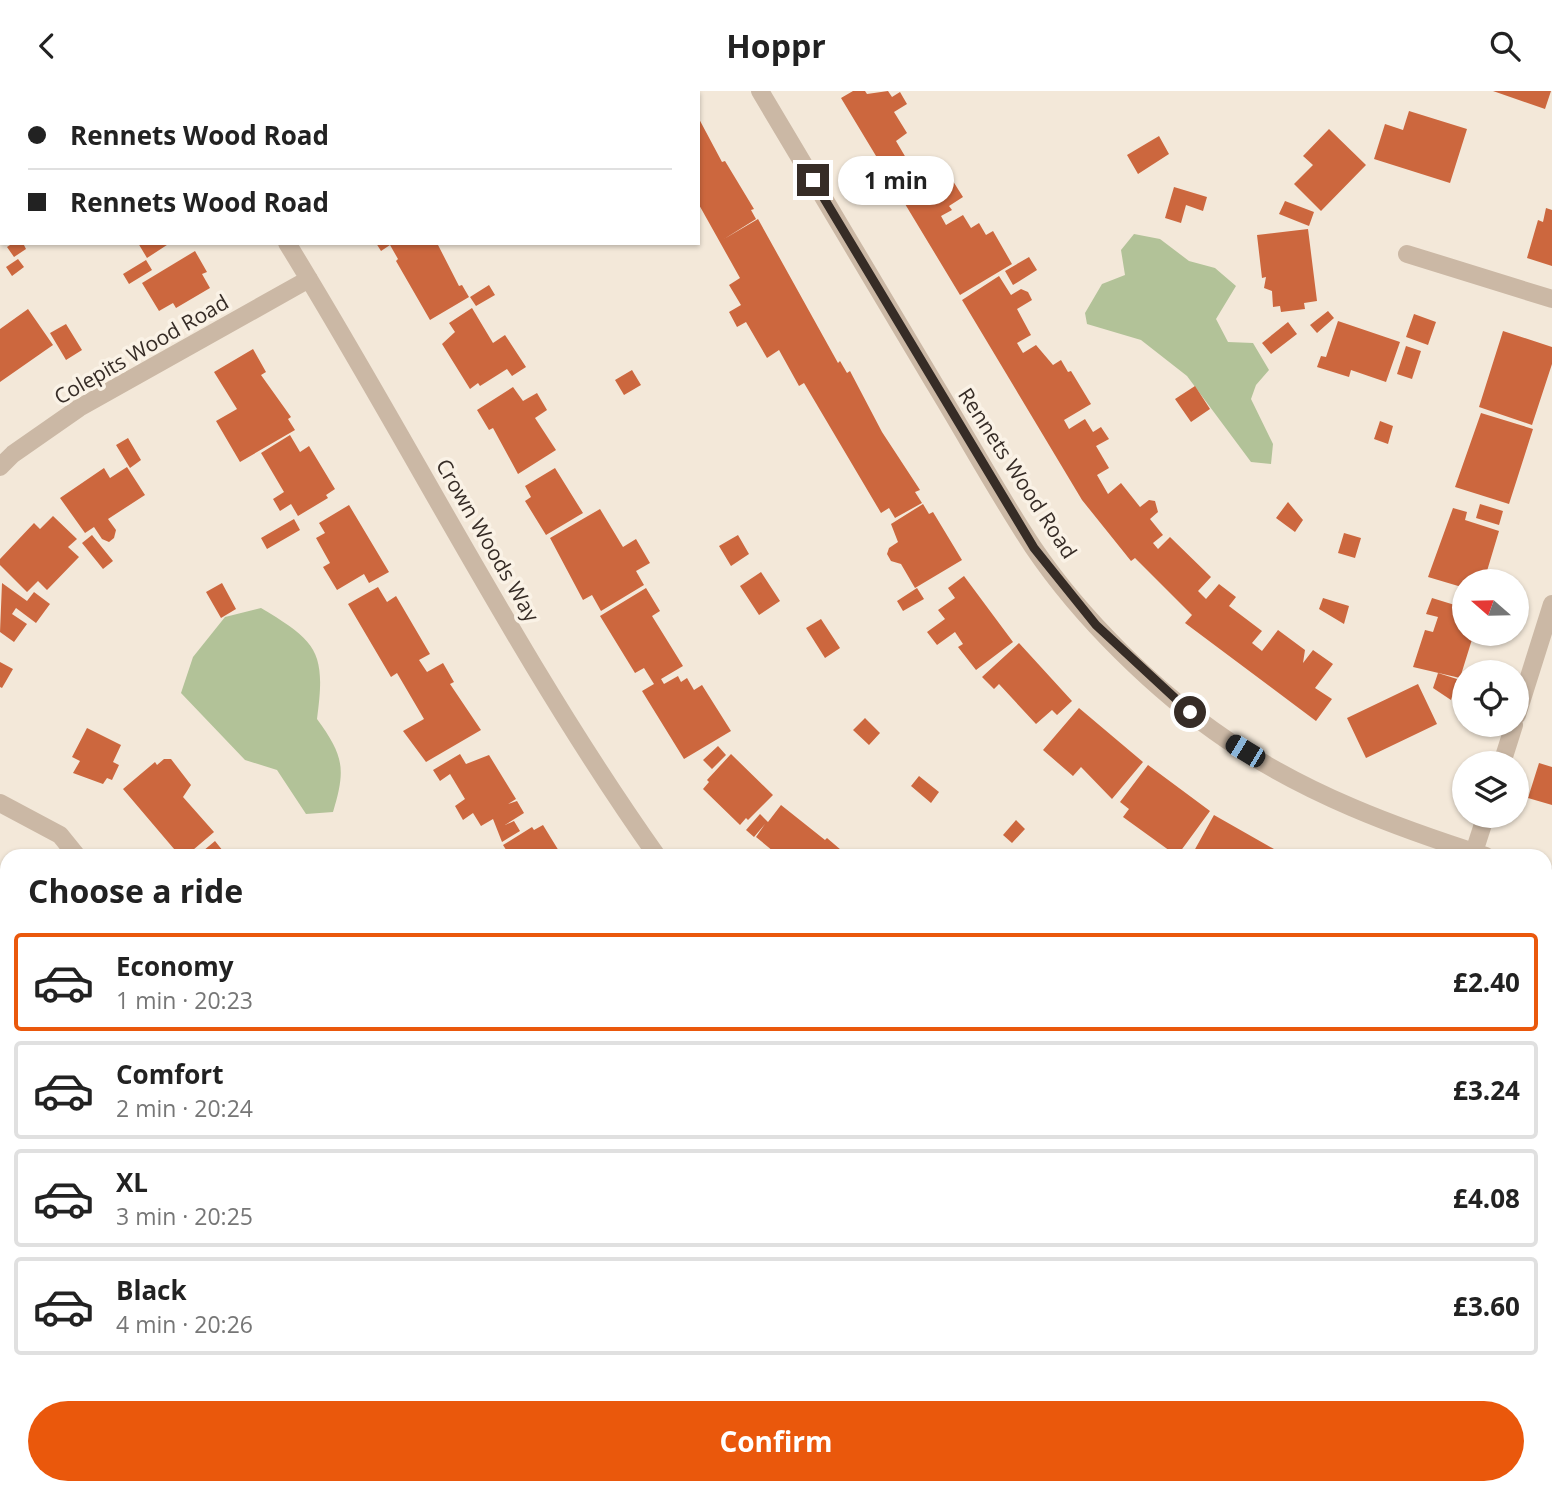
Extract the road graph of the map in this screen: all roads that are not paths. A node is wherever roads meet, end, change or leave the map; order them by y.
1 (760, 91) edge
2 (288, 245) edge
3 (1407, 254) dead end
4 (309, 279) junction
5 (1552, 299) edge
6 (0, 467) edge
7 (1552, 604) edge
8 (1529, 677) edge
9 (0, 803) edge
10 (1484, 828) edge
11 (71, 849) edge
12 (652, 849) edge
13 (1464, 849) edge
14 (1481, 849) edge

1 - 13 street, Rennets Wood Road
2 - 4 street, Crown Woods Way
3 - 5 street
4 - 6 street, Colepits Wood Road
4 - 12 street, Crown Woods Way
7 - 8 street
9 - 11 street
10 - 14 street

